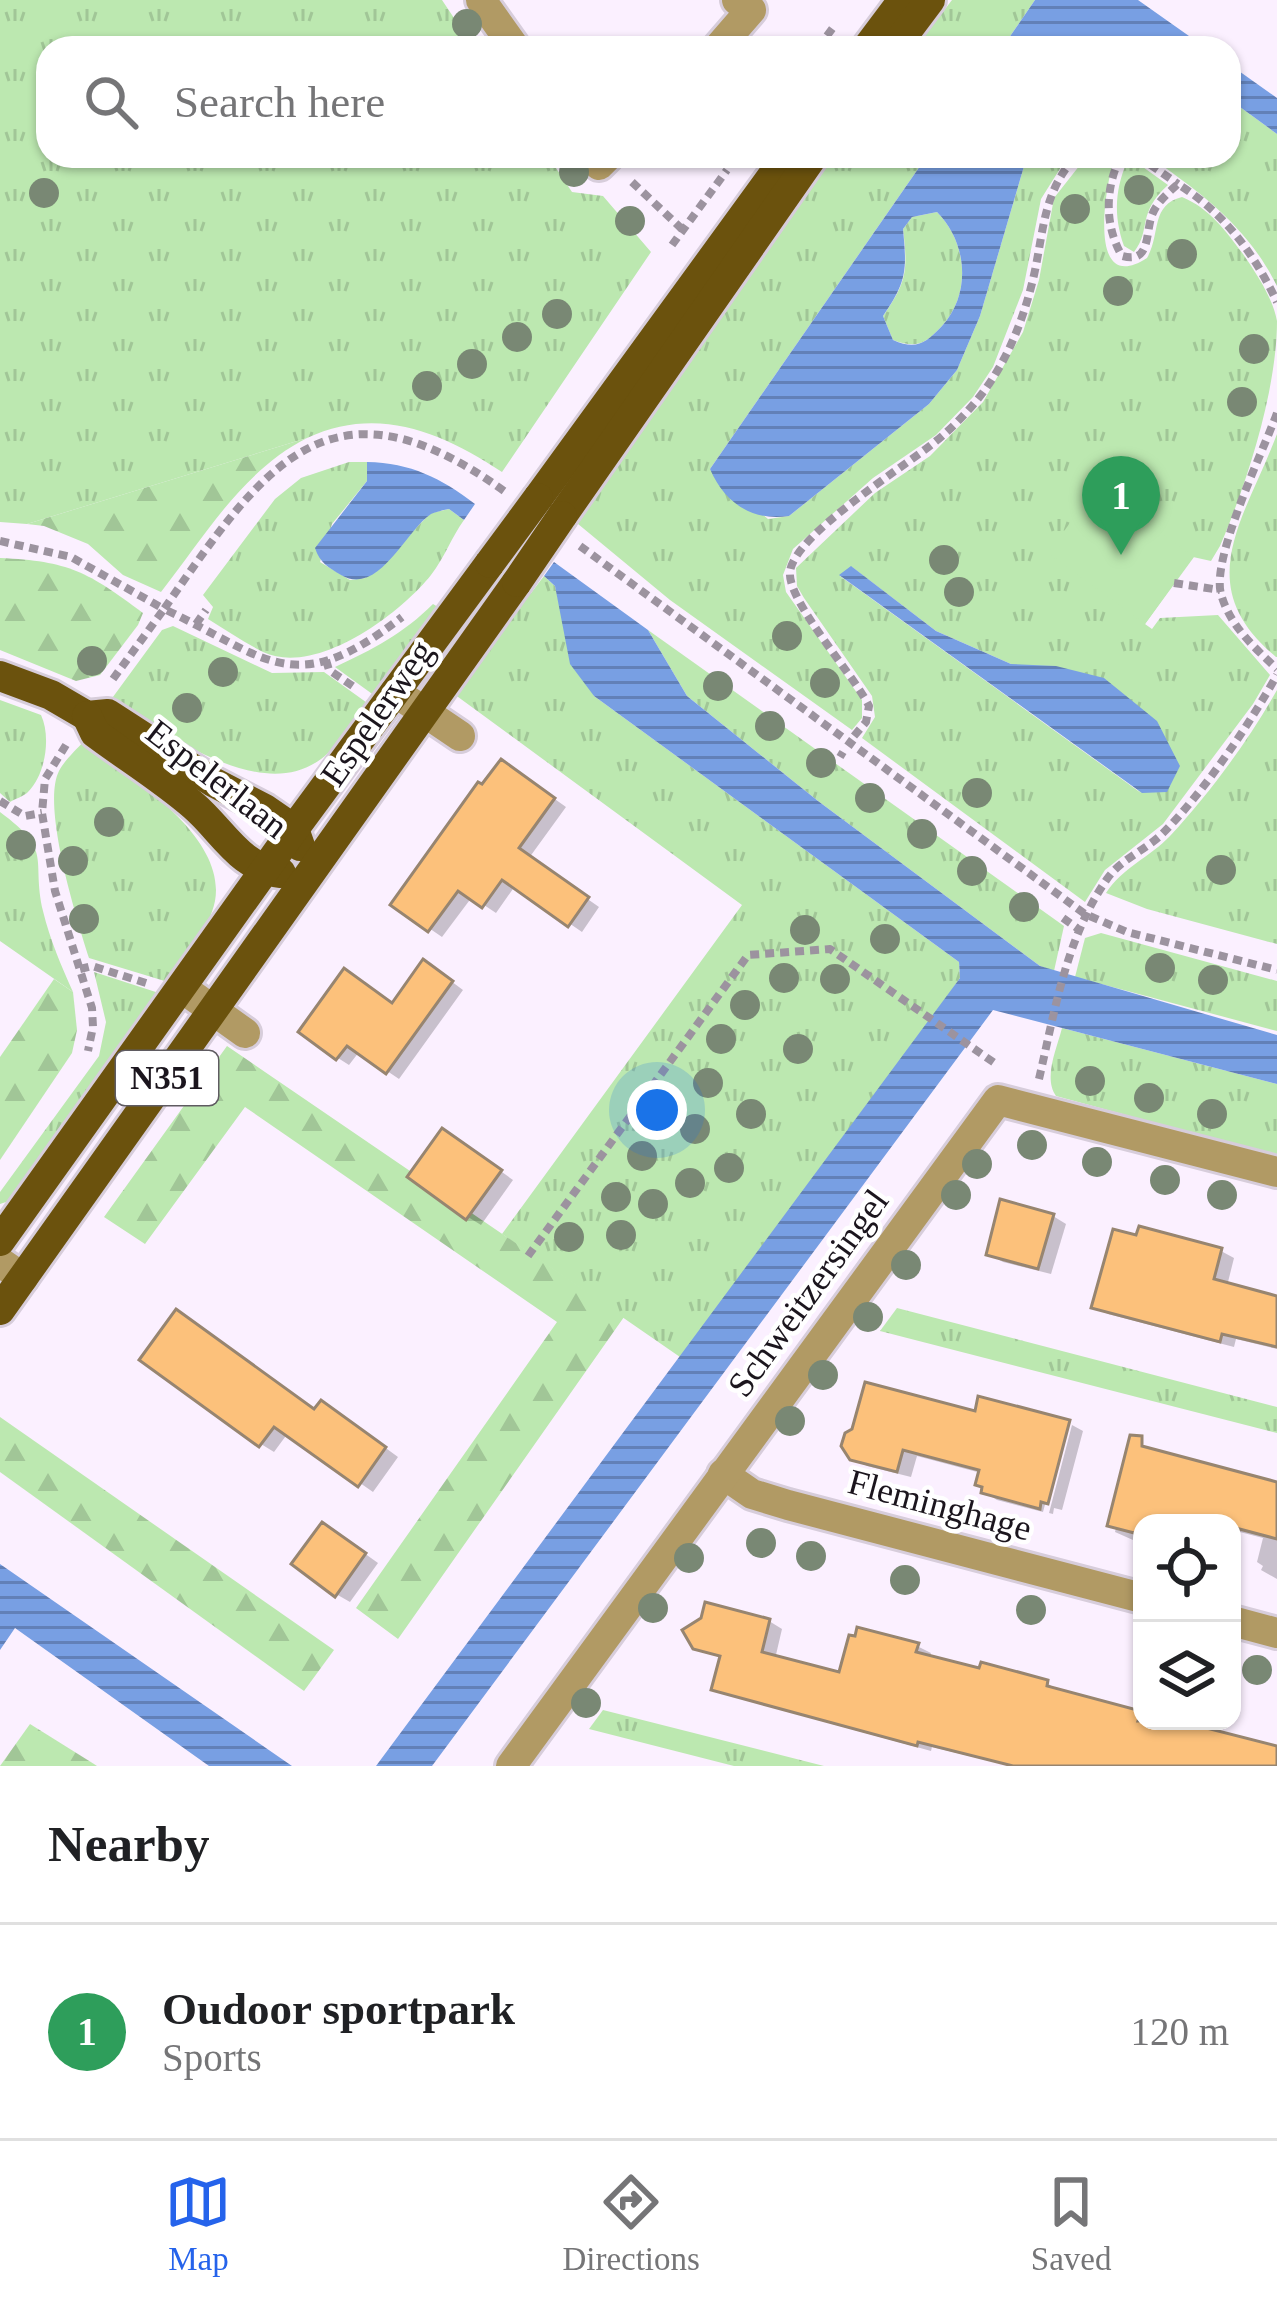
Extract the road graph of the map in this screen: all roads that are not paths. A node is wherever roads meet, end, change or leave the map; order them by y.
1 (482, 0) edge
2 (903, 0) edge
3 (930, 0) edge
4 (749, 3) edge
5 (507, 36) edge
6 (726, 36) edge
7 (876, 36) edge
8 (903, 36) edge
9 (779, 168) edge
10 (804, 168) edge
11 (550, 507) junction
12 (0, 676) edge
13 (395, 692) junction
14 (426, 713) junction
15 (87, 716) junction
16 (460, 736) dead end
17 (294, 829) junction
18 (264, 871) junction
19 (311, 877) junction
20 (173, 989) junction
21 (214, 1010) junction
22 (245, 1033) dead end
23 (1277, 1172) edge
24 (0, 1240) edge
25 (11, 1270) edge
26 (0, 1310) edge
27 (723, 1474) junction
28 (1133, 1596) edge
29 (1241, 1624) edge
30 (1277, 1633) edge
31 (511, 1766) edge

1 - 5 street
2 - 7 main road
3 - 8 main road
4 - 6 street
9 - 11 main road, Espelerweg / N351
10 - 11 main road, Espelerweg / N351
11 - 13 main road, Espelerweg / N351, bridge
11 - 14 main road, Espelerweg / N351, bridge
12 - 15 main road, Espelerlaan
13 - 14 street
13 - 17 main road, Espelerweg / N351
14 - 16 street
14 - 19 main road, Espelerweg / N351
15 - 17 main road, Espelerlaan
15 - 18 main road, Espelerlaan
17 - 18 main road, Espelerweg / N351
17 - 19 main road, Espelerlaan
18 - 19 main road, Espelerlaan
18 - 20 main road, Espelerweg / N351
19 - 21 main road, Espelerweg / N351
20 - 21 street
20 - 24 main road, Espelerweg / N351
21 - 22 street
21 - 25 main road, Espelerweg / N351
23 - 27 street, Schweitzersingel
25 - 26 main road, Espelerweg / N351
27 - 28 street, Fleminghage
27 - 31 street, Schweitzersingel
29 - 30 street

